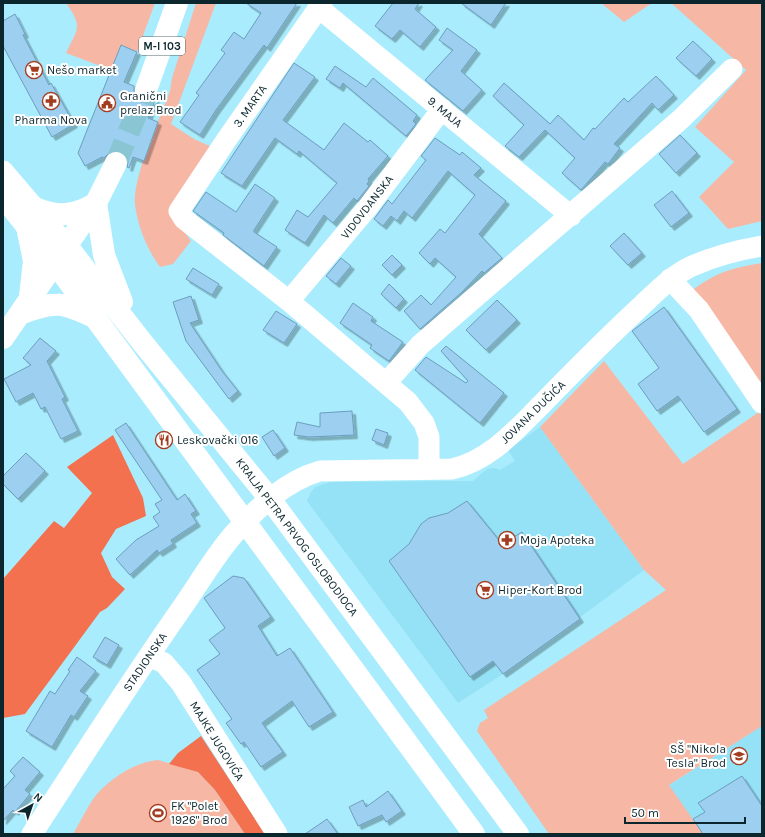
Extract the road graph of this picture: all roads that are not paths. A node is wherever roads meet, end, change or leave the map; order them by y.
1 (178, 3) edge
2 (321, 5) edge
3 (732, 69) dead end
4 (146, 90) tunnel mouth
5 (442, 109) junction
6 (116, 163) tunnel mouth
7 (3, 171) edge
8 (3, 198) edge
9 (96, 203) junction
10 (571, 216) junction
11 (30, 217) junction
12 (762, 246) edge
13 (61, 255) junction
14 (670, 279) junction
15 (289, 301) junction
16 (20, 314) junction
17 (98, 319) junction
18 (3, 338) edge
19 (142, 342) junction
20 (386, 383) junction
21 (762, 403) edge
22 (429, 469) junction
23 (270, 499) junction
24 (246, 522) junction
25 (148, 656) junction
26 (32, 834) edge
27 (276, 834) edge
28 (474, 834) edge
29 (518, 834) edge

1 - 4 main road, M-I 103
2 - 5 street, 9. MAJA
2 - 15 street, 3. MARTA
3 - 10 street
5 - 10 street, 9. MAJA
5 - 15 street, VIDOVDANSKA
6 - 9 main road
7 - 11 street
8 - 11 street
9 - 11 main road
9 - 13 main road
9 - 19 main road
10 - 20 street
11 - 13 street
11 - 16 main road
12 - 14 street, JOVANA DUČIĆA
13 - 16 main road
13 - 17 main road
13 - 19 main road, KRALJA PETRA PRVOG OSLOBODIOCA
14 - 21 street
14 - 22 street, JOVANA DUČIĆA
15 - 20 street
16 - 17 main road
16 - 18 main road
17 - 24 main road
19 - 23 main road, KRALJA PETRA PRVOG OSLOBODIOCA
20 - 22 street
22 - 23 street, JOVANA DUČIĆA
23 - 24 street, STADIONSKA
23 - 29 main road, KRALJA PETRA PRVOG OSLOBODIOCA
24 - 25 street, STADIONSKA
24 - 28 main road
25 - 26 street, STADIONSKA
25 - 27 street, MAJKE JUGOVIĆA

